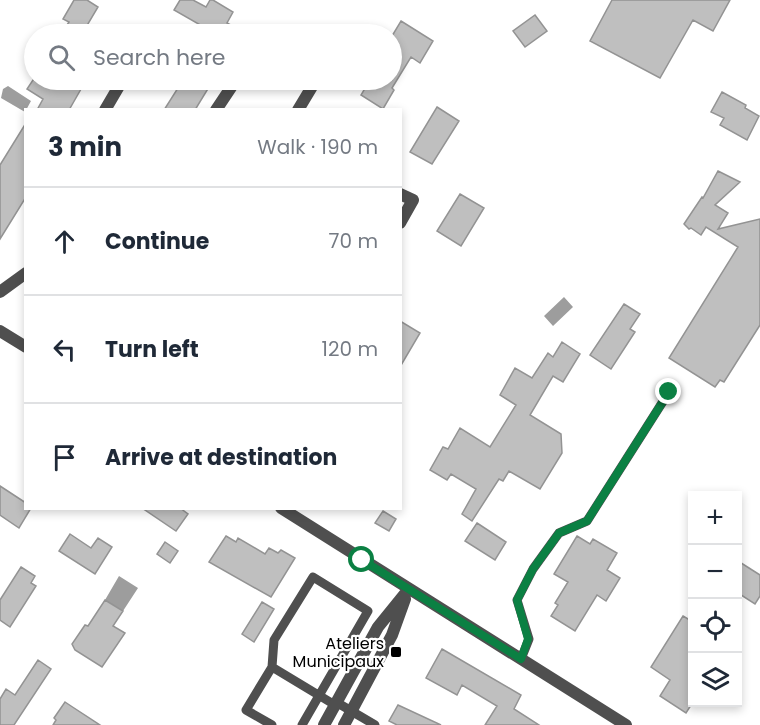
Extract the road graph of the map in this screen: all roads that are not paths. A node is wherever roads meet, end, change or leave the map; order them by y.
1 (116, 90) edge
2 (229, 90) edge
3 (310, 90) edge
4 (106, 108) edge
5 (217, 108) edge
6 (299, 108) edge
7 (402, 195) edge
8 (402, 219) edge
9 (24, 274) edge
10 (0, 292) edge
11 (0, 331) edge
12 (24, 346) edge
13 (669, 392) dead end
14 (284, 510) edge
15 (408, 590) junction
16 (521, 659) junction
17 (272, 668) junction
18 (319, 696) junction
19 (335, 704) junction
20 (352, 711) junction
21 (272, 725) edge
22 (302, 725) edge
23 (324, 725) edge
24 (344, 725) edge
25 (375, 725) edge
26 (626, 725) edge

1 - 4 street
2 - 5 street
3 - 6 street
7 - 8 street
9 - 10 street
11 - 12 street
13 - 16 lane
14 - 15 street
15 - 16 street
15 - 19 street
15 - 20 street
16 - 26 street
17 - 18 lane
17 - 18 lane
17 - 21 lane
18 - 19 lane
18 - 22 lane
19 - 20 lane
19 - 23 street
20 - 24 street
20 - 25 lane

